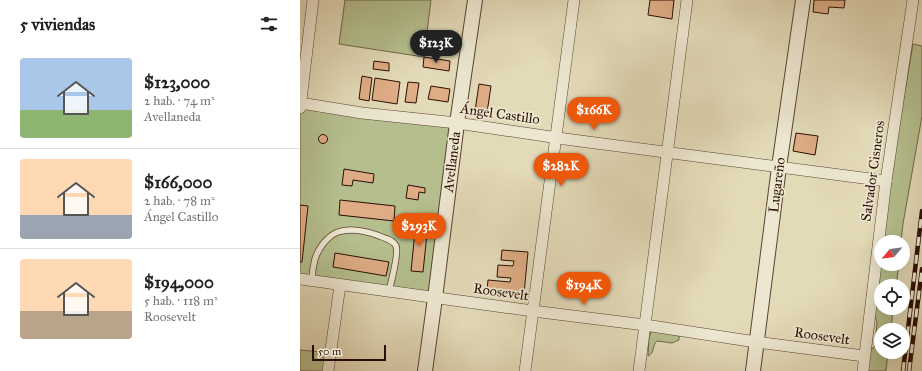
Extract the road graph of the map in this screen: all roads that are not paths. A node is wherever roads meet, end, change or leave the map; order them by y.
1 (313, 0) edge
2 (475, 0) edge
3 (574, 0) edge
4 (687, 0) edge
5 (802, 0) edge
6 (913, 0) edge
7 (300, 104) edge
8 (457, 123) junction
9 (556, 138) junction
10 (667, 152) junction
11 (779, 167) junction
12 (886, 181) junction
13 (300, 279) edge
14 (312, 281) junction
15 (340, 284) junction
16 (389, 291) junction
17 (436, 298) junction
18 (533, 311) junction
19 (645, 325) junction
20 (756, 342) junction
21 (864, 356) junction
22 (328, 371) edge
23 (425, 371) edge
24 (525, 371) edge
25 (639, 371) edge
26 (753, 371) edge
27 (862, 371) edge

1 - 7 street
2 - 8 street, Avellaneda
3 - 9 street
4 - 10 street
5 - 11 street, Lugareño
6 - 12 street, Salvador Cisneros
7 - 8 street, Ángel Castillo
8 - 9 street, Ángel Castillo
8 - 17 street, Avellaneda
9 - 10 street, Ángel Castillo
9 - 18 street
10 - 11 street, Ángel Castillo
10 - 19 street
11 - 12 street, Ángel Castillo
11 - 20 street, Lugareño
12 - 21 street, Salvador Cisneros
13 - 14 street, Roosevelt
14 - 15 street, Roosevelt
14 - 16 lane
15 - 16 street, Roosevelt
15 - 22 street
16 - 17 street, Roosevelt
17 - 18 street, Roosevelt
17 - 23 street, Avellaneda
18 - 19 street, Roosevelt
18 - 24 street
19 - 20 street, Roosevelt
19 - 25 street
20 - 21 street, Roosevelt
20 - 26 street, Lugareño
21 - 27 street, Salvador Cisneros

